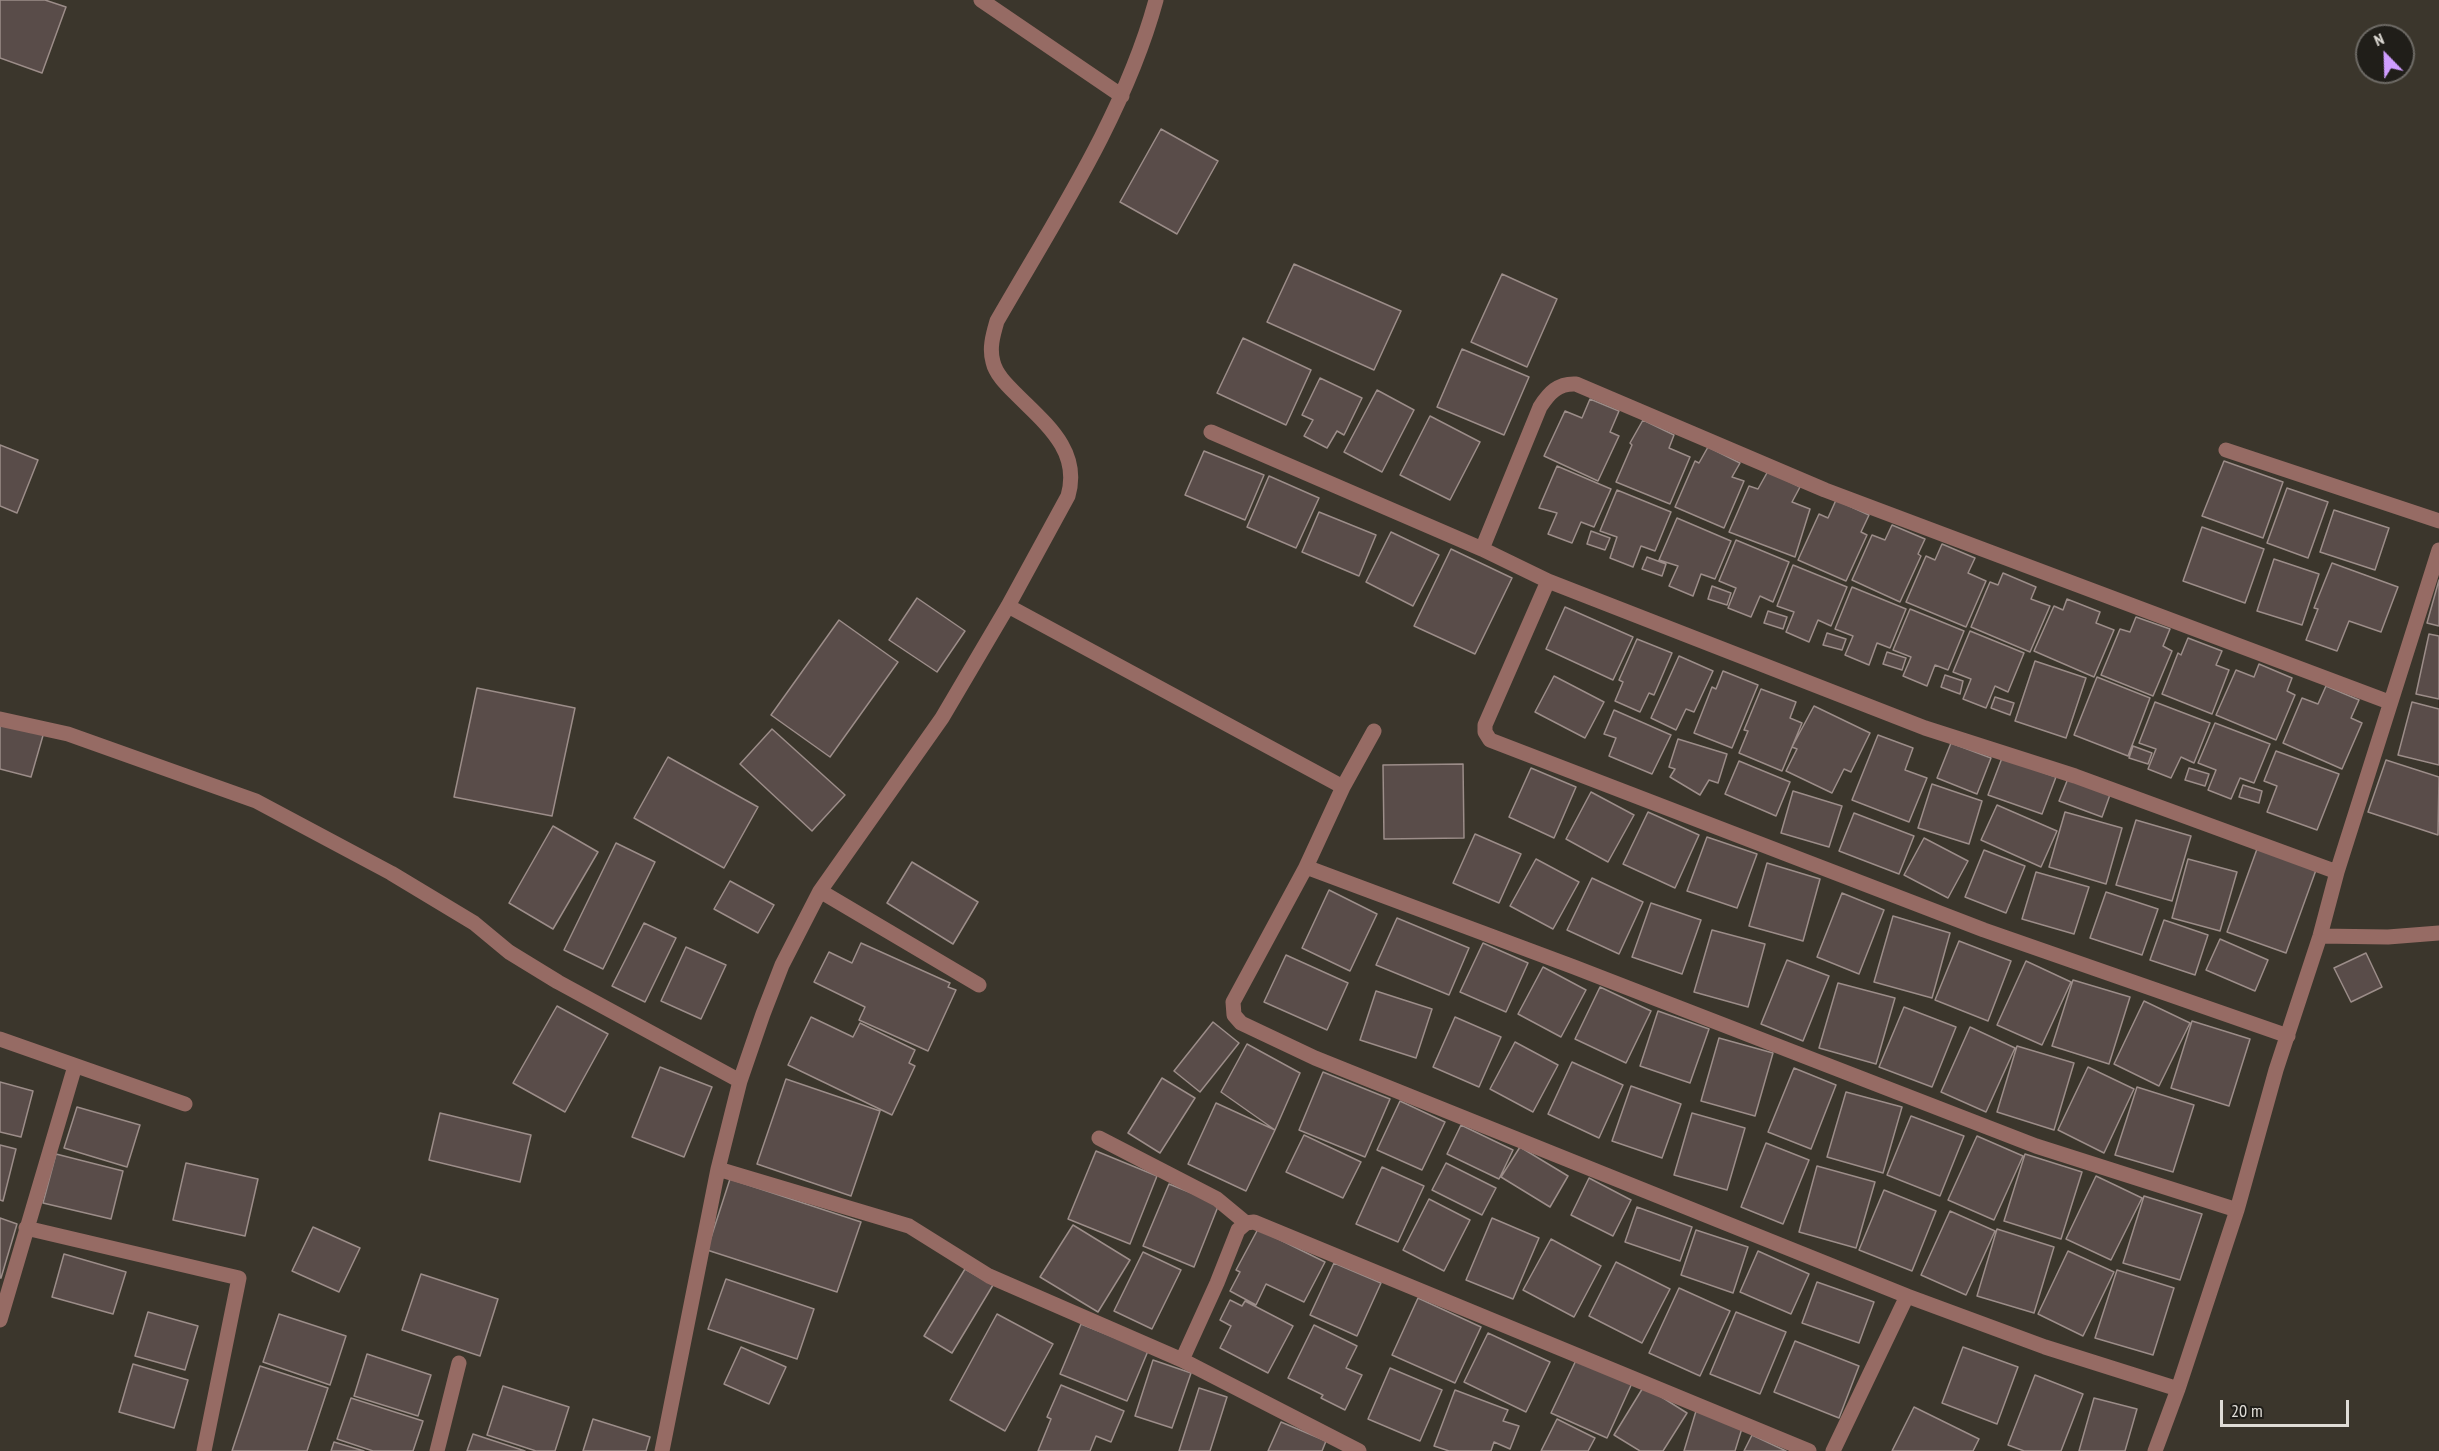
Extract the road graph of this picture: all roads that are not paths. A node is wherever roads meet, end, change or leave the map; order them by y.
1 (981, 0) edge
2 (1156, 0) edge
3 (1122, 96) junction
4 (1211, 432) dead end
5 (2226, 450) dead end
6 (2439, 521) edge
7 (1482, 549) junction
8 (2439, 550) edge
9 (1548, 581) junction
10 (1008, 606) junction
11 (2389, 702) junction
12 (0, 719) edge
13 (1374, 731) dead end
14 (1343, 788) junction
15 (1306, 867) junction
16 (2337, 872) junction
17 (820, 891) junction
18 (2439, 933) edge
19 (2320, 936) junction
20 (979, 985) dead end
21 (2288, 1036) junction
22 (0, 1040) edge
23 (75, 1066) junction
24 (740, 1081) junction
25 (185, 1104) dead end
26 (1099, 1138) dead end
27 (717, 1169) junction
28 (2238, 1210) junction
29 (1246, 1222) junction
30 (26, 1228) junction
31 (1907, 1296) junction
32 (0, 1320) edge
33 (1182, 1359) junction
34 (459, 1363) dead end
35 (2178, 1389) junction
36 (204, 1451) edge
37 (437, 1451) edge
38 (662, 1451) edge
39 (1359, 1451) edge
40 (1809, 1451) edge
41 (1833, 1451) edge
42 (2156, 1451) edge

1 - 3 street
2 - 3 street
3 - 10 street
4 - 7 street
5 - 6 street
7 - 9 street
7 - 11 street
8 - 11 street
9 - 16 street
9 - 21 street
10 - 14 street
10 - 17 street
11 - 16 street
12 - 24 street
13 - 14 street
14 - 15 street
15 - 28 street
15 - 31 street
16 - 19 street
17 - 20 street
17 - 24 street
18 - 19 street
19 - 21 street
21 - 28 street
22 - 23 street
23 - 25 street
23 - 30 street
24 - 27 street
26 - 29 street
27 - 33 street
27 - 38 street
28 - 35 street
29 - 33 street
29 - 40 street
30 - 32 street
30 - 36 street
31 - 35 street
31 - 41 street
33 - 39 street
34 - 37 street
35 - 42 street

